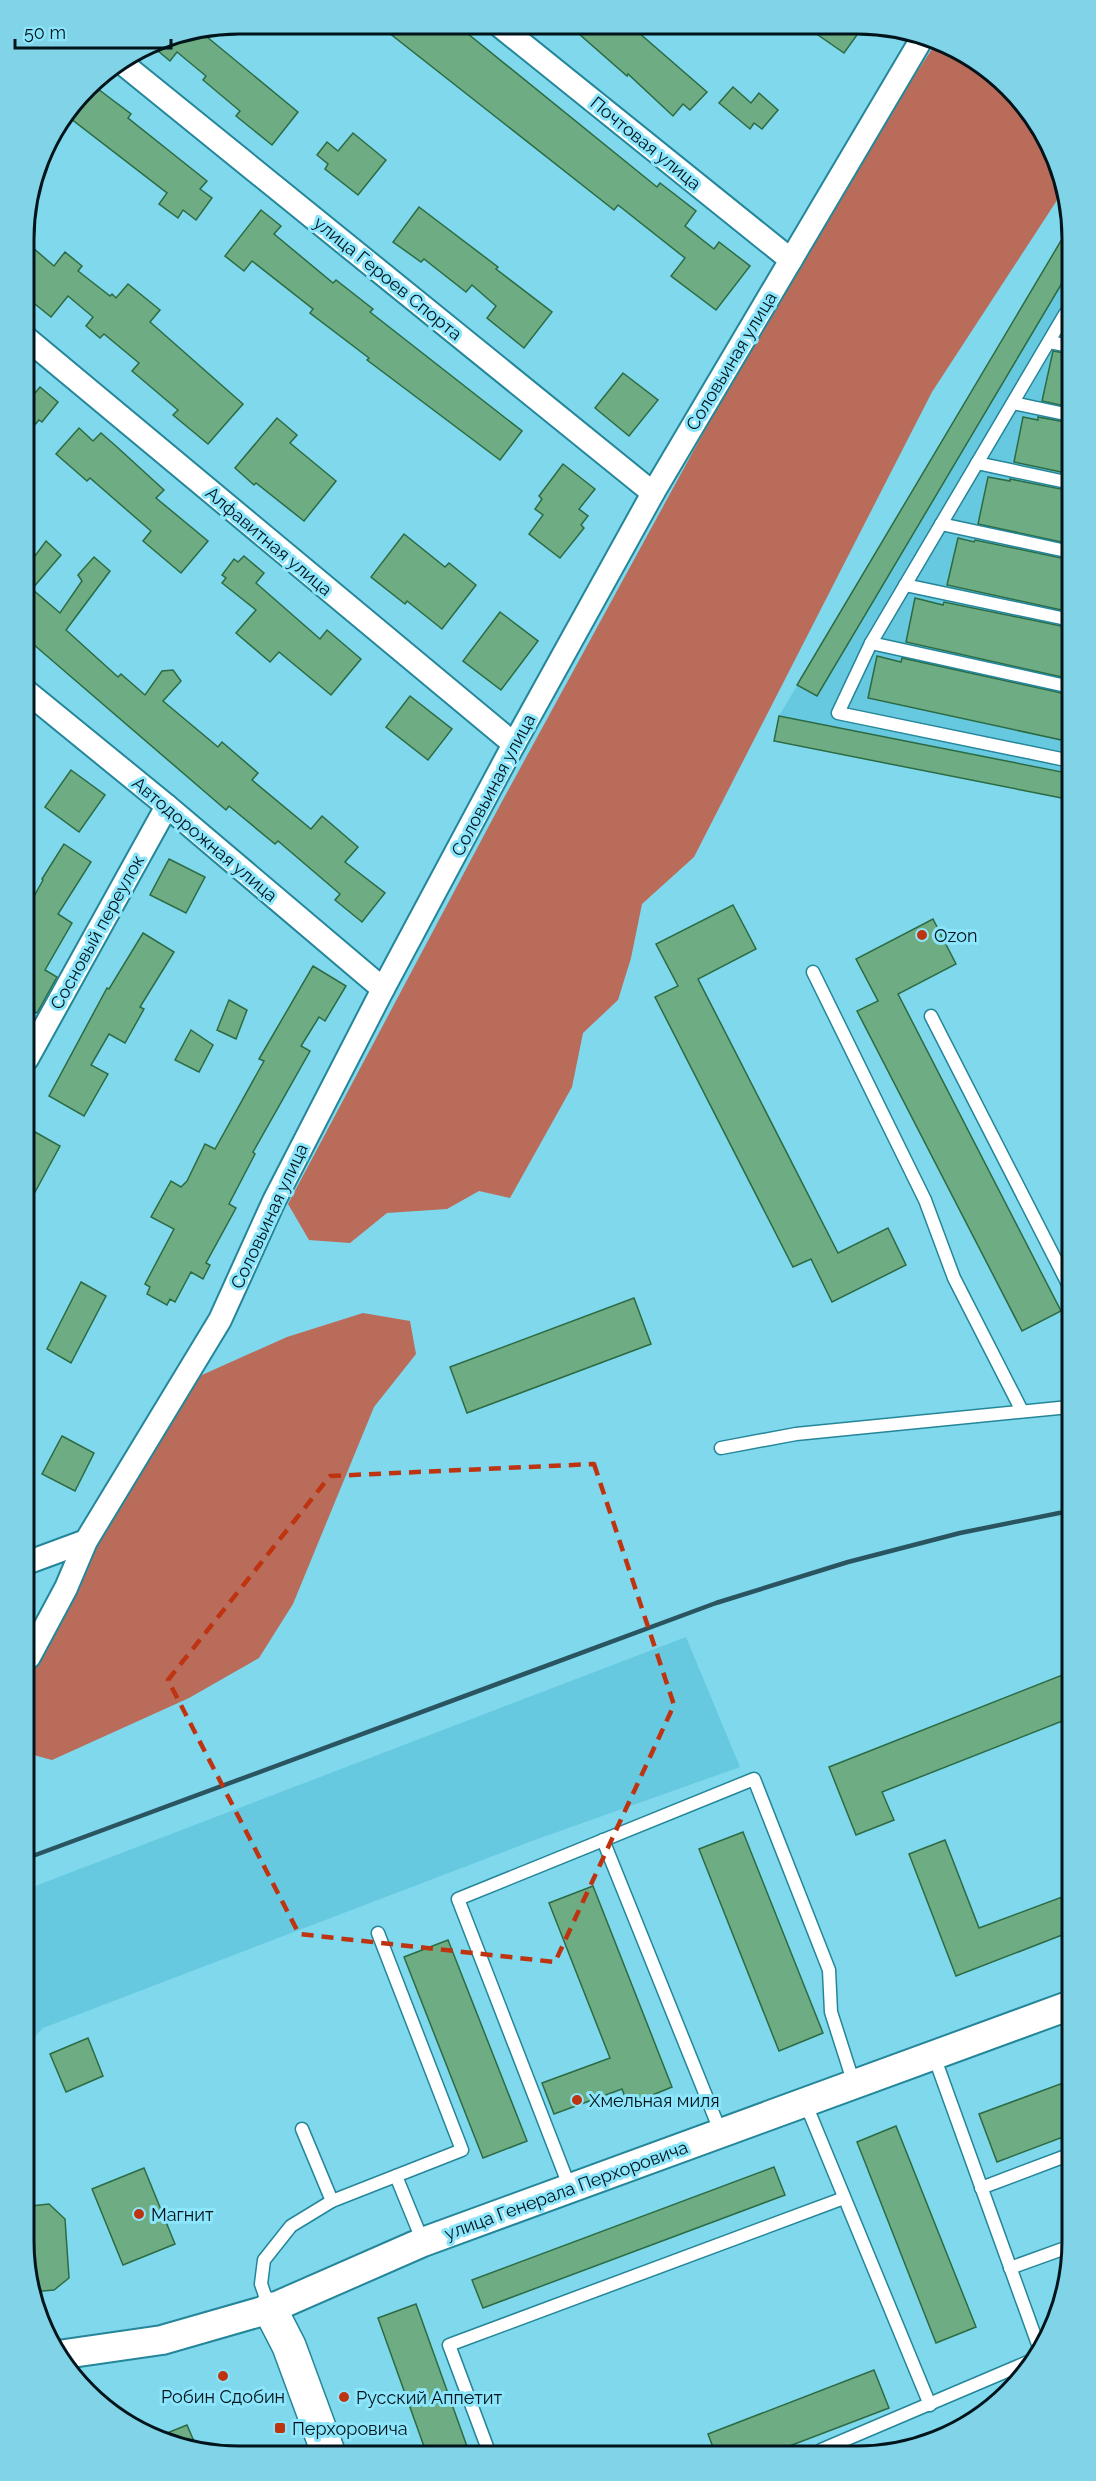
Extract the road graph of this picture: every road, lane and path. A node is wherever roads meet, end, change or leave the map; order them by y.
1 (510, 34) edge
2 (919, 44) edge
3 (128, 68) edge
4 (791, 260) junction
5 (1062, 319) edge
6 (1049, 342) junction
7 (1062, 344) edge
8 (35, 345) edge
9 (1013, 403) junction
10 (1062, 413) edge
11 (977, 463) junction
12 (1062, 481) edge
13 (653, 493) junction
14 (941, 524) junction
15 (1062, 551) edge
16 (905, 585) junction
17 (1062, 618) edge
18 (871, 643) junction
19 (1062, 685) edge
20 (35, 698) edge
21 (514, 744) junction
22 (1062, 759) edge
23 (167, 806) junction
24 (813, 972) dead end
25 (383, 988) junction
26 (931, 1016) dead end
27 (35, 1045) edge
28 (1061, 1271) edge
29 (1061, 1408) edge
30 (1022, 1411) junction
31 (721, 1448) dead end
32 (86, 1541) junction
33 (34, 1560) edge
34 (34, 1647) edge
35 (603, 1840) junction
36 (378, 1933) dead end
37 (1061, 2009) edge
38 (934, 2056) junction
39 (854, 2084) junction
40 (805, 2102) junction
41 (302, 2129) dead end
42 (721, 2133) junction
43 (1061, 2158) edge
44 (396, 2176) junction
45 (570, 2188) junction
46 (981, 2188) junction
47 (844, 2198) junction
48 (332, 2201) junction
49 (423, 2242) junction
50 (1061, 2250) edge
51 (1010, 2268) junction
52 (270, 2309) junction
53 (1036, 2340) edge
54 (68, 2353) edge
55 (1020, 2365) edge
56 (930, 2405) junction
57 (326, 2446) edge
58 (487, 2446) edge
59 (831, 2446) edge

1 - 4 street, Почтовая улица
2 - 4 street, Соловьиная улица
3 - 13 street, улица Героев Спорта
4 - 13 street, Соловьиная улица
5 - 6 lane
6 - 7 lane
6 - 9 lane
8 - 21 street, Алфавитная улица
9 - 10 lane
9 - 11 lane
11 - 12 lane
11 - 14 lane
13 - 21 street, Соловьиная улица
14 - 15 lane
14 - 16 lane
16 - 17 lane
16 - 18 lane
18 - 19 lane
18 - 22 lane
20 - 23 street, Автодорожная улица
21 - 25 street, Соловьиная улица
23 - 25 street, Автодорожная улица
23 - 27 street, Сосновый переулок
24 - 30 lane
25 - 32 street, Соловьиная улица
26 - 28 lane
29 - 30 lane
30 - 31 lane
32 - 33 street
32 - 34 street, Соловьиная улица
35 - 39 lane
35 - 42 lane
35 - 45 lane
36 - 44 lane
37 - 38 street, улица Генерала Перхоровича
38 - 39 street, улица Генерала Перхоровича
38 - 46 lane
39 - 40 street, улица Генерала Перхоровича
40 - 42 street, улица Генерала Перхоровича
40 - 47 lane
41 - 48 lane
42 - 45 street, улица Генерала Перхоровича
43 - 46 lane
44 - 48 lane
44 - 49 lane
45 - 49 street, улица Генерала Перхоровича
46 - 51 lane
47 - 56 lane
47 - 58 lane
48 - 52 lane
49 - 52 street, улица Генерала Перхоровича
50 - 51 lane
51 - 53 lane
52 - 54 street, улица Генерала Перхоровича
52 - 57 main road
55 - 56 lane
56 - 59 lane

